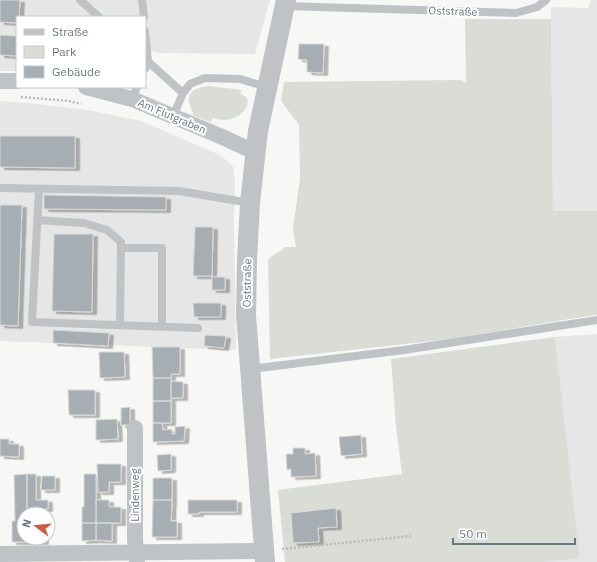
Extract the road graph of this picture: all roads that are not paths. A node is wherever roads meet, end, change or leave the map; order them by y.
1 (80, 0) edge
2 (142, 0) edge
3 (546, 0) edge
4 (285, 3) edge
5 (98, 16) edge
6 (144, 16) edge
7 (146, 63) edge
8 (0, 81) edge
9 (267, 87) junction
10 (94, 88) edge
11 (16, 89) edge
12 (135, 93) edge
13 (183, 93) junction
14 (173, 116) junction
15 (255, 152) junction
16 (0, 188) edge
17 (39, 189) junction
18 (250, 203) junction
19 (37, 220) junction
20 (121, 248) junction
21 (597, 320) edge
22 (120, 325) junction
23 (162, 326) junction
24 (198, 328) dead end
25 (251, 369) junction
26 (135, 428) dead end
27 (0, 554) edge
28 (264, 556) edge
29 (137, 557) edge

1 - 5 lane
2 - 6 lane
3 - 4 lane, Oststraße
4 - 9 street, Oststraße
7 - 13 lane
8 - 11 street
9 - 13 lane
9 - 15 street, Oststraße
10 - 12 street, Am Flutgraben
12 - 14 street, Am Flutgraben
13 - 14 lane
14 - 15 street, Am Flutgraben
15 - 18 street, Oststraße
16 - 17 lane
17 - 18 lane
17 - 19 lane
18 - 25 street, Oststraße
19 - 20 lane
19 - 22 lane
20 - 22 lane
20 - 23 lane
21 - 25 lane
22 - 23 lane
23 - 24 lane
25 - 28 street, Oststraße
26 - 29 street, Lindenweg
27 - 29 street
28 - 29 street

